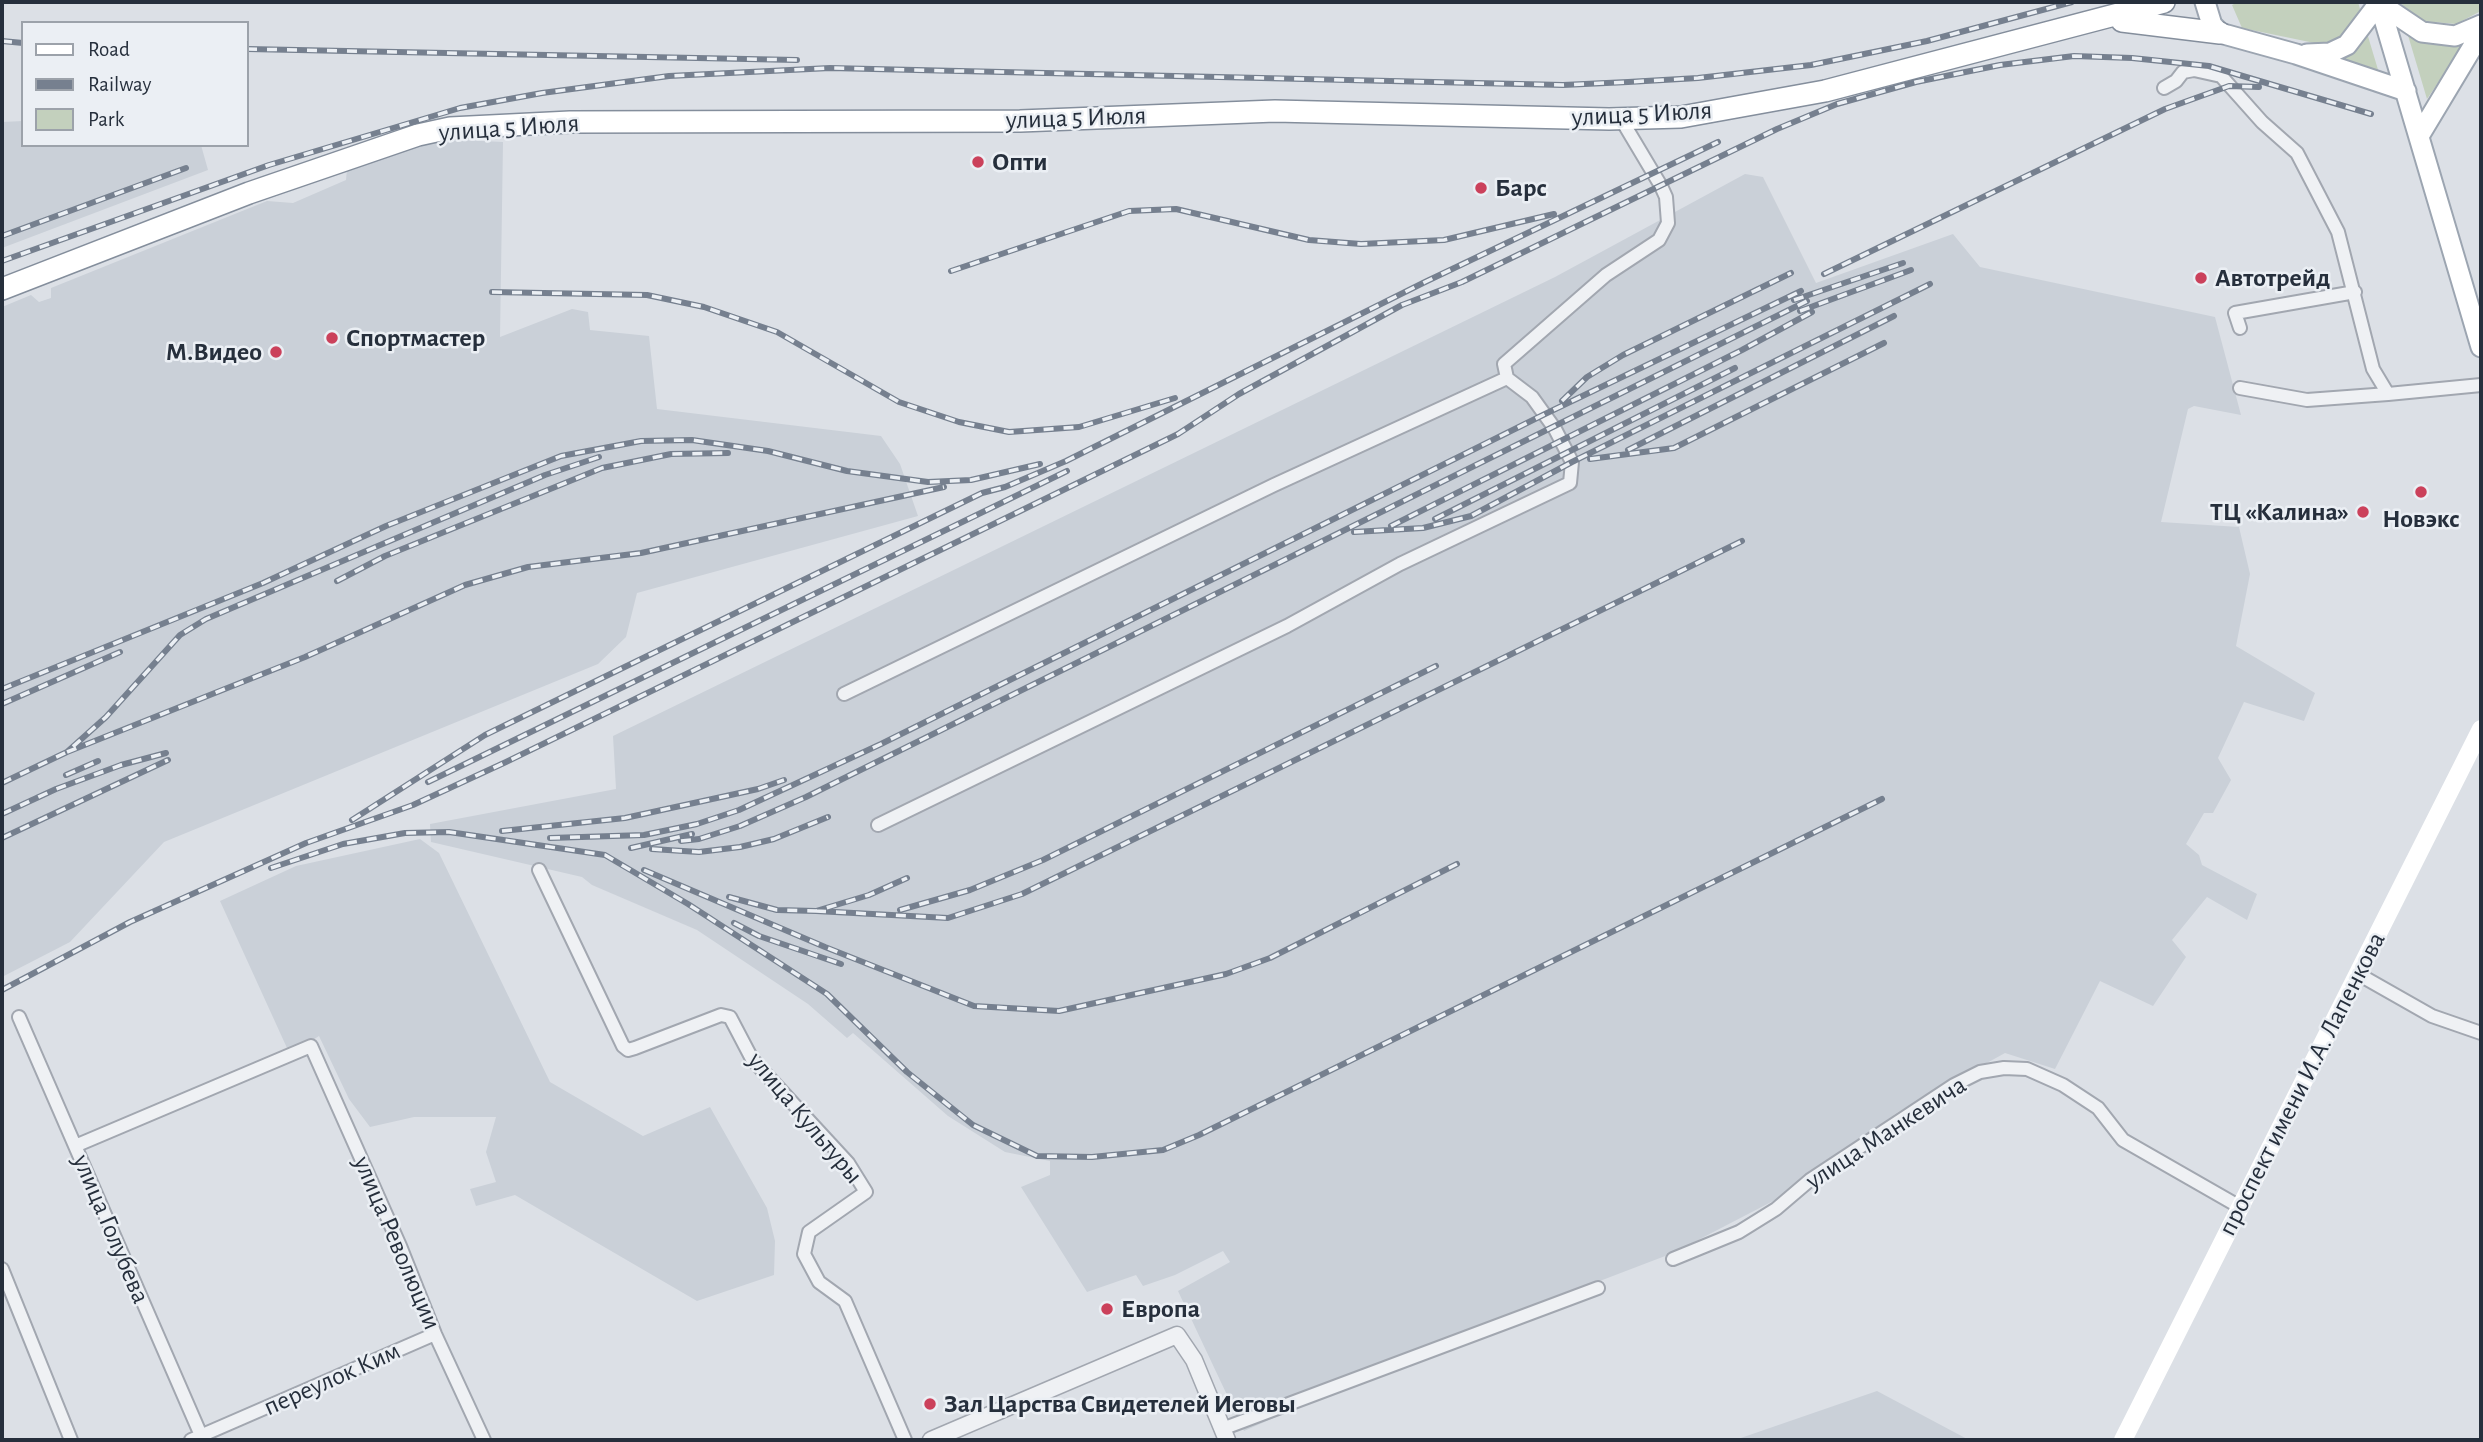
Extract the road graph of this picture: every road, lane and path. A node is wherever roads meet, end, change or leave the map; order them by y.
1 (2164, 2) edge
2 (2205, 2) edge
3 (2379, 2) edge
4 (2099, 20) junction
5 (2481, 25) edge
6 (2220, 33) junction
7 (2481, 33) edge
8 (2296, 54) junction
9 (2164, 88) dead end
10 (2406, 91) junction
11 (1621, 119) junction
12 (2419, 136) junction
13 (2, 289) edge
14 (2355, 292) junction
15 (2240, 328) dead end
16 (2481, 347) edge
17 (1507, 378) junction
18 (2481, 386) edge
19 (2240, 388) dead end
20 (2388, 394) junction
21 (844, 694) dead end
22 (2481, 729) edge
23 (878, 825) dead end
24 (539, 870) dead end
25 (2358, 974) junction
26 (19, 1017) dead end
27 (2481, 1033) edge
28 (75, 1146) junction
29 (2240, 1207) junction
30 (1673, 1259) dead end
31 (2, 1269) edge
32 (1598, 1288) dead end
33 (7, 1302) edge
34 (435, 1334) junction
35 (1224, 1435) edge
36 (198, 1439) edge
37 (71, 1440) edge
38 (484, 1440) edge
39 (905, 1440) edge
40 (931, 1440) edge
41 (2123, 1440) edge

1 - 4 highway, улица 5 Июля
2 - 6 main road
3 - 5 main road
3 - 8 main road
3 - 10 main road
4 - 6 highway
4 - 11 highway, улица 5 Июля
6 - 8 main road
7 - 12 main road
8 - 10 main road
9 - 14 street
10 - 12 main road
11 - 13 highway, улица 5 Июля
11 - 17 street
12 - 16 main road
14 - 15 street
14 - 20 street
17 - 21 street
17 - 23 street
18 - 20 street
19 - 20 street
22 - 25 main road, проспект имени И.А. Лапенкова
24 - 39 street, улица Культуры
25 - 27 street
25 - 29 main road, проспект имени И.А. Лапенкова
26 - 28 street, улица Голубева
28 - 34 street, улица Революции
28 - 36 street, улица Голубева
29 - 30 street, улица Манкевича
29 - 41 main road, проспект имени И.А. Лапенкова
31 - 33 street
32 - 35 street
33 - 37 street
34 - 36 street, переулок Ким
34 - 38 street, улица Революции
35 - 40 street

